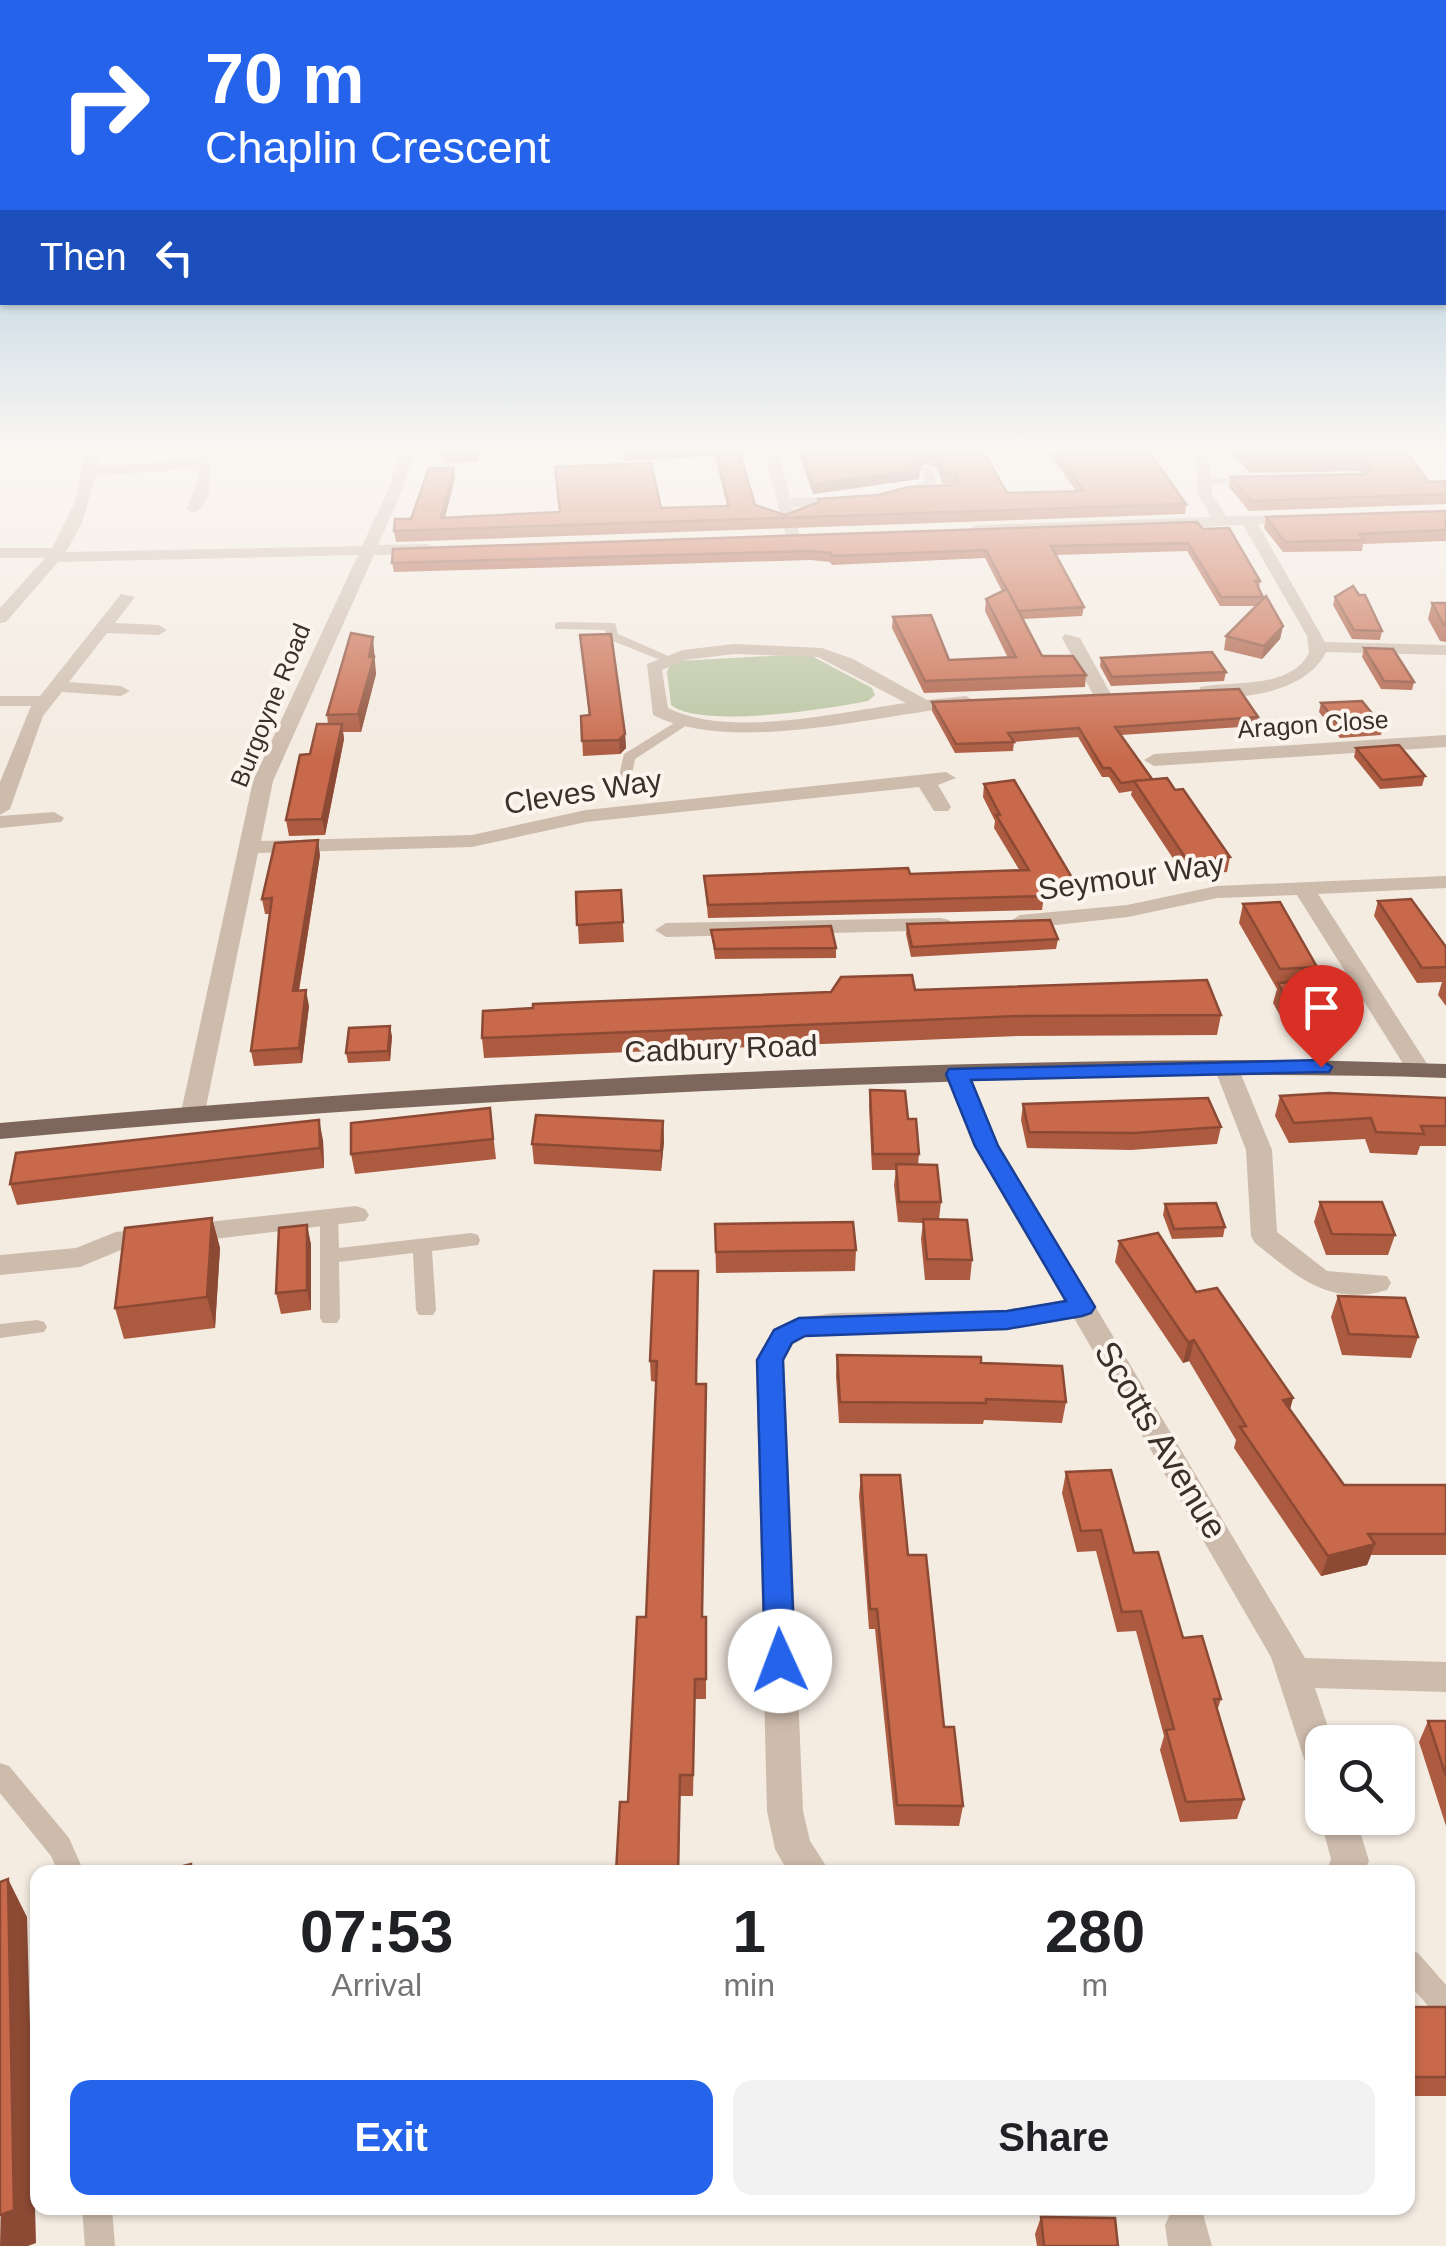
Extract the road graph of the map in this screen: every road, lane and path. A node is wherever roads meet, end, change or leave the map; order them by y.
1 (366, 551) edge
2 (60, 552) edge
3 (303, 552) edge
4 (1266, 552) edge
5 (0, 553) edge
6 (58, 555) junction
7 (128, 597) dead end
8 (0, 618) edge
9 (560, 626) dead end
10 (102, 628) junction
11 (158, 630) dead end
12 (1071, 638) dead end
13 (1320, 647) junction
14 (1446, 650) edge
15 (667, 658) junction
16 (121, 691) dead end
17 (1189, 692) edge
18 (49, 693) junction
19 (1103, 696) edge
20 (994, 700) edge
21 (0, 701) edge
22 (920, 703) junction
23 (678, 724) junction
24 (1446, 740) edge
25 (1183, 758) junction
26 (1154, 760) dead end
27 (626, 776) dead end
28 (946, 778) dead end
29 (925, 780) junction
30 (1197, 783) dead end
31 (941, 807) dead end
32 (0, 809) edge
33 (54, 818) dead end
34 (0, 822) edge
35 (250, 847) junction
36 (1446, 882) edge
37 (1304, 889) junction
38 (1006, 923) edge
39 (960, 924) edge
40 (666, 930) dead end
41 (1226, 1067) junction
42 (1419, 1070) junction
43 (1446, 1071) edge
44 (957, 1074) junction
45 (193, 1112) junction
46 (0, 1131) edge
47 (342, 1217) joint
48 (471, 1240) dead end
49 (422, 1246) junction
50 (329, 1256) junction
51 (0, 1265) edge
52 (1377, 1284) dead end
53 (1082, 1307) junction
54 (426, 1310) dead end
55 (330, 1318) dead end
56 (38, 1327) dead end
57 (0, 1331) edge
58 (1294, 1672) junction
59 (1446, 1676) edge
60 (1310, 1725) edge
61 (0, 1774) edge
62 (1343, 1835) edge
63 (68, 1865) edge
64 (806, 1865) edge
65 (1348, 1865) edge
66 (1415, 1972) edge
67 (1446, 2005) edge
68 (97, 2215) edge
69 (100, 2246) edge

1 - 35 street, Burgoyne Road
2 - 6 street
3 - 6 street
4 - 13 street
5 - 6 street
6 - 8 street
7 - 10 street
9 - 15 lane
10 - 11 street
10 - 18 street
12 - 19 street
13 - 14 street
13 - 17 street
15 - 22 street
15 - 23 street
16 - 18 street
18 - 21 street
18 - 32 street
20 - 22 street
22 - 23 street
23 - 27 lane
24 - 25 street, Aragon Close
25 - 26 street, Aragon Close
25 - 30 street
28 - 29 street, Cleves Way
29 - 31 street
29 - 35 street, Cleves Way
33 - 34 street
35 - 45 street, Burgoyne Road
36 - 37 street, Seymour Way
37 - 38 street, Seymour Way
37 - 42 street
39 - 40 street
41 - 42 main road, Cadbury Road
41 - 44 main road, Cadbury Road
41 - 52 street
42 - 43 main road, Cadbury Road
44 - 45 main road, Cadbury Road
44 - 53 street, Scotts Avenue
45 - 46 main road, Cadbury Road
47 - 50 lane
47 - 51 street
48 - 49 lane
49 - 50 lane
49 - 54 lane
50 - 55 lane
53 - 58 street, Scotts Avenue
53 - 64 street
56 - 57 lane
58 - 59 street
58 - 60 street, Scotts Avenue
61 - 63 lane
62 - 65 street
66 - 67 lane
68 - 69 lane

